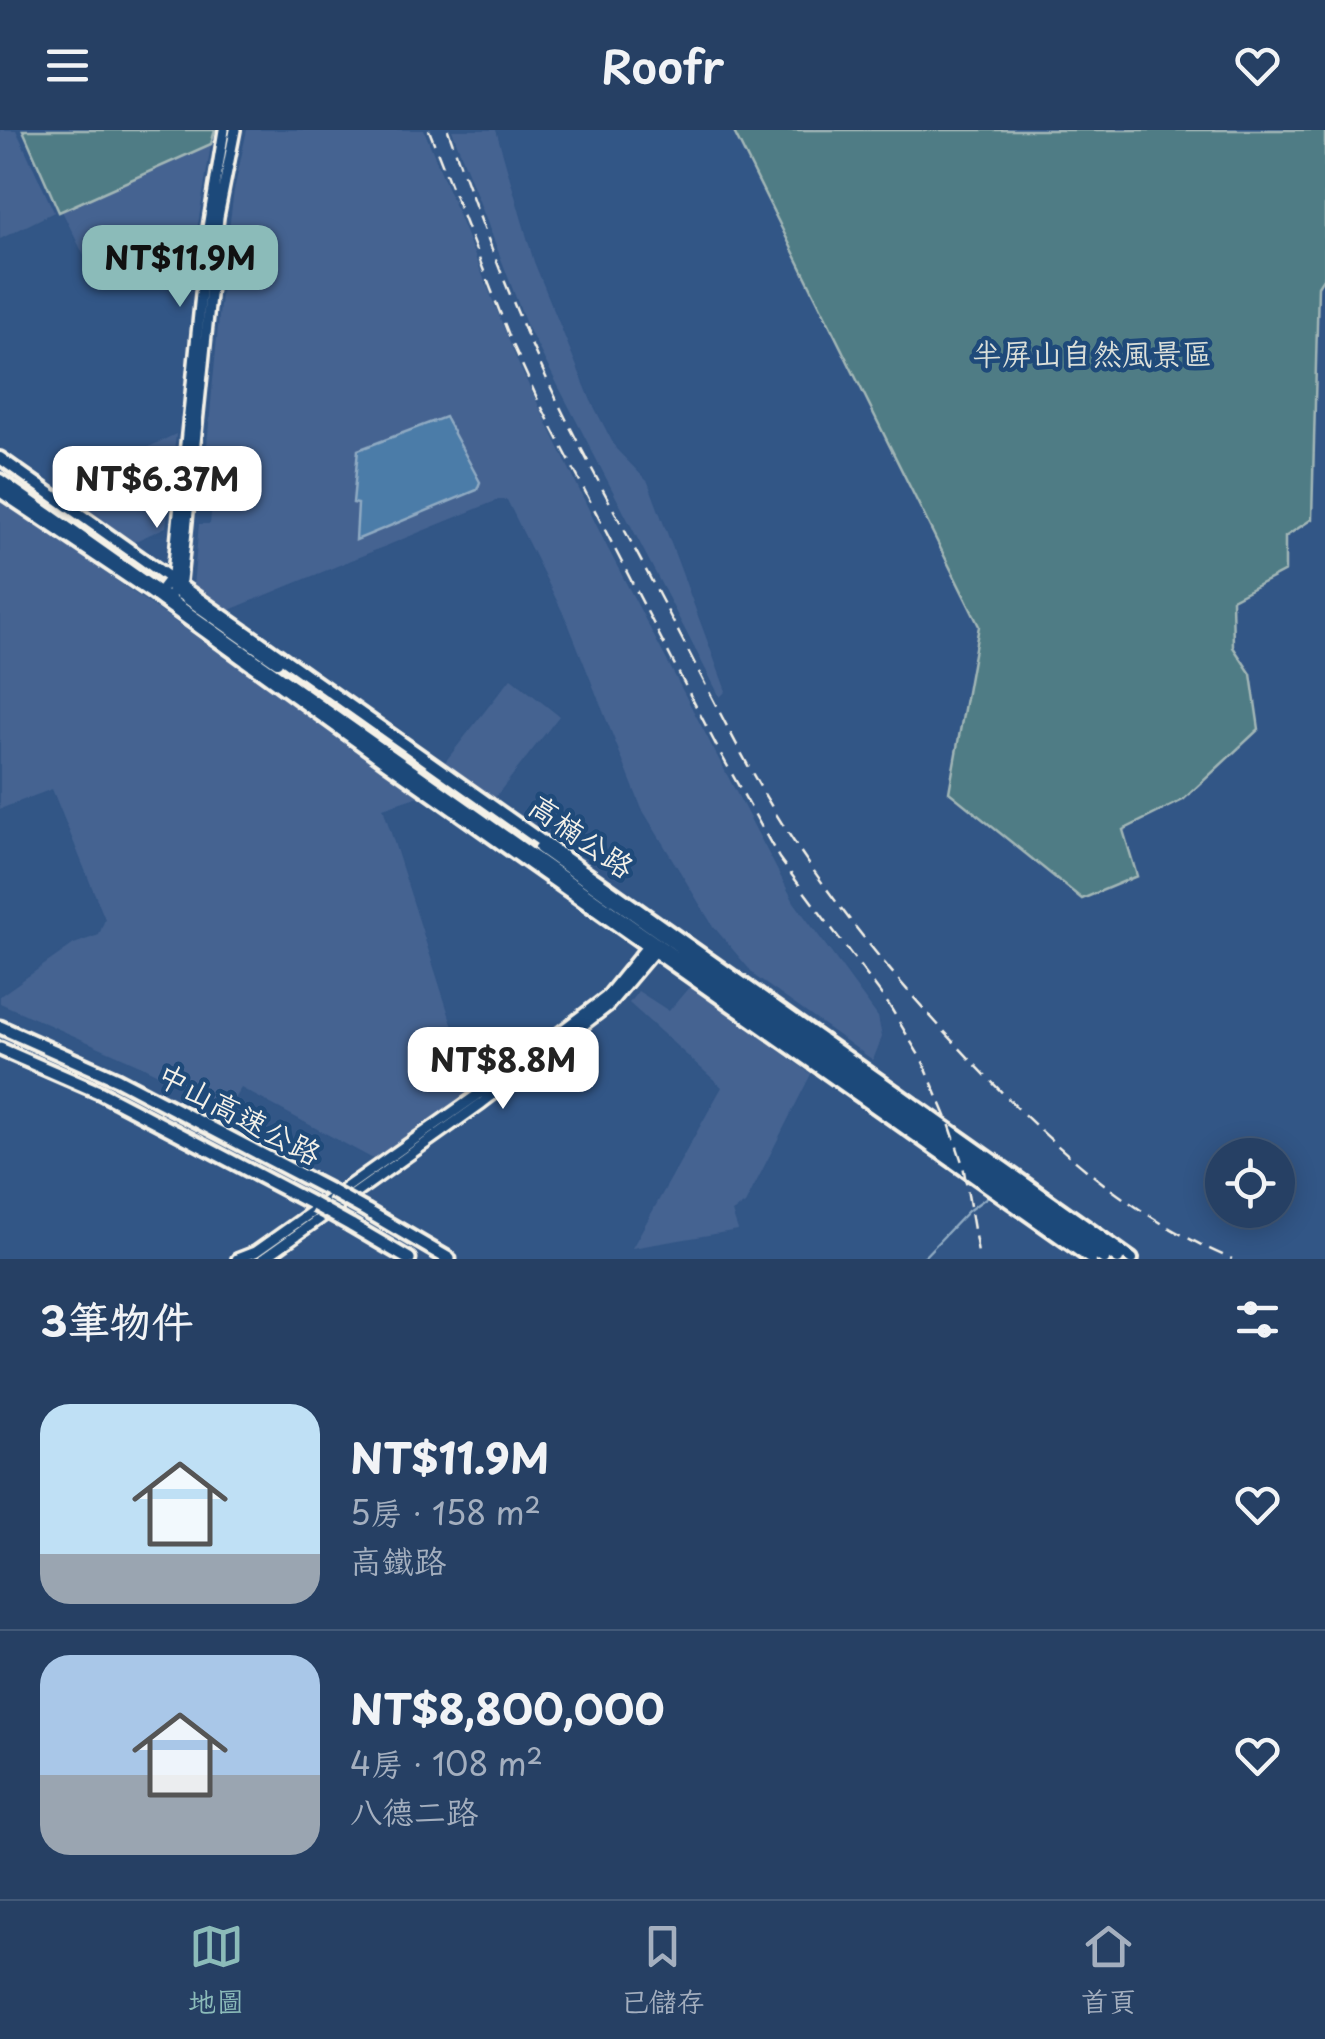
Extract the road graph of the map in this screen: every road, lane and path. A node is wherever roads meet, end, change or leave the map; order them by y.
1 (224, 130) edge
2 (235, 130) edge
3 (0, 458) edge
4 (0, 466) edge
5 (0, 480) edge
6 (0, 491) edge
7 (184, 498) junction
8 (83, 532) junction
9 (169, 589) junction
10 (658, 938) junction
11 (0, 1027) edge
12 (0, 1049) edge
13 (1090, 1248) edge
14 (236, 1259) edge
15 (263, 1259) edge
16 (409, 1259) edge
17 (448, 1259) edge
18 (1104, 1259) edge
19 (1118, 1259) edge
20 (1132, 1259) edge

1 - 7 street
2 - 7 street
3 - 8 main road, 高楠公路
4 - 8 main road, 高楠公路
5 - 8 main road, 高楠公路
6 - 8 main road, 高楠公路
7 - 9 street
8 - 9 main road, 高楠公路
8 - 9 main road, 高楠公路
9 - 10 main road, 高楠公路
10 - 13 main road, 高楠公路
10 - 13 main road, 高楠公路
10 - 14 street
10 - 15 street
11 - 17 highway, 中山高速公路, bridge
12 - 16 highway, 中山高速公路, bridge
13 - 18 main road, 高楠公路
13 - 19 main road, 高楠公路
13 - 20 main road, 高楠公路

